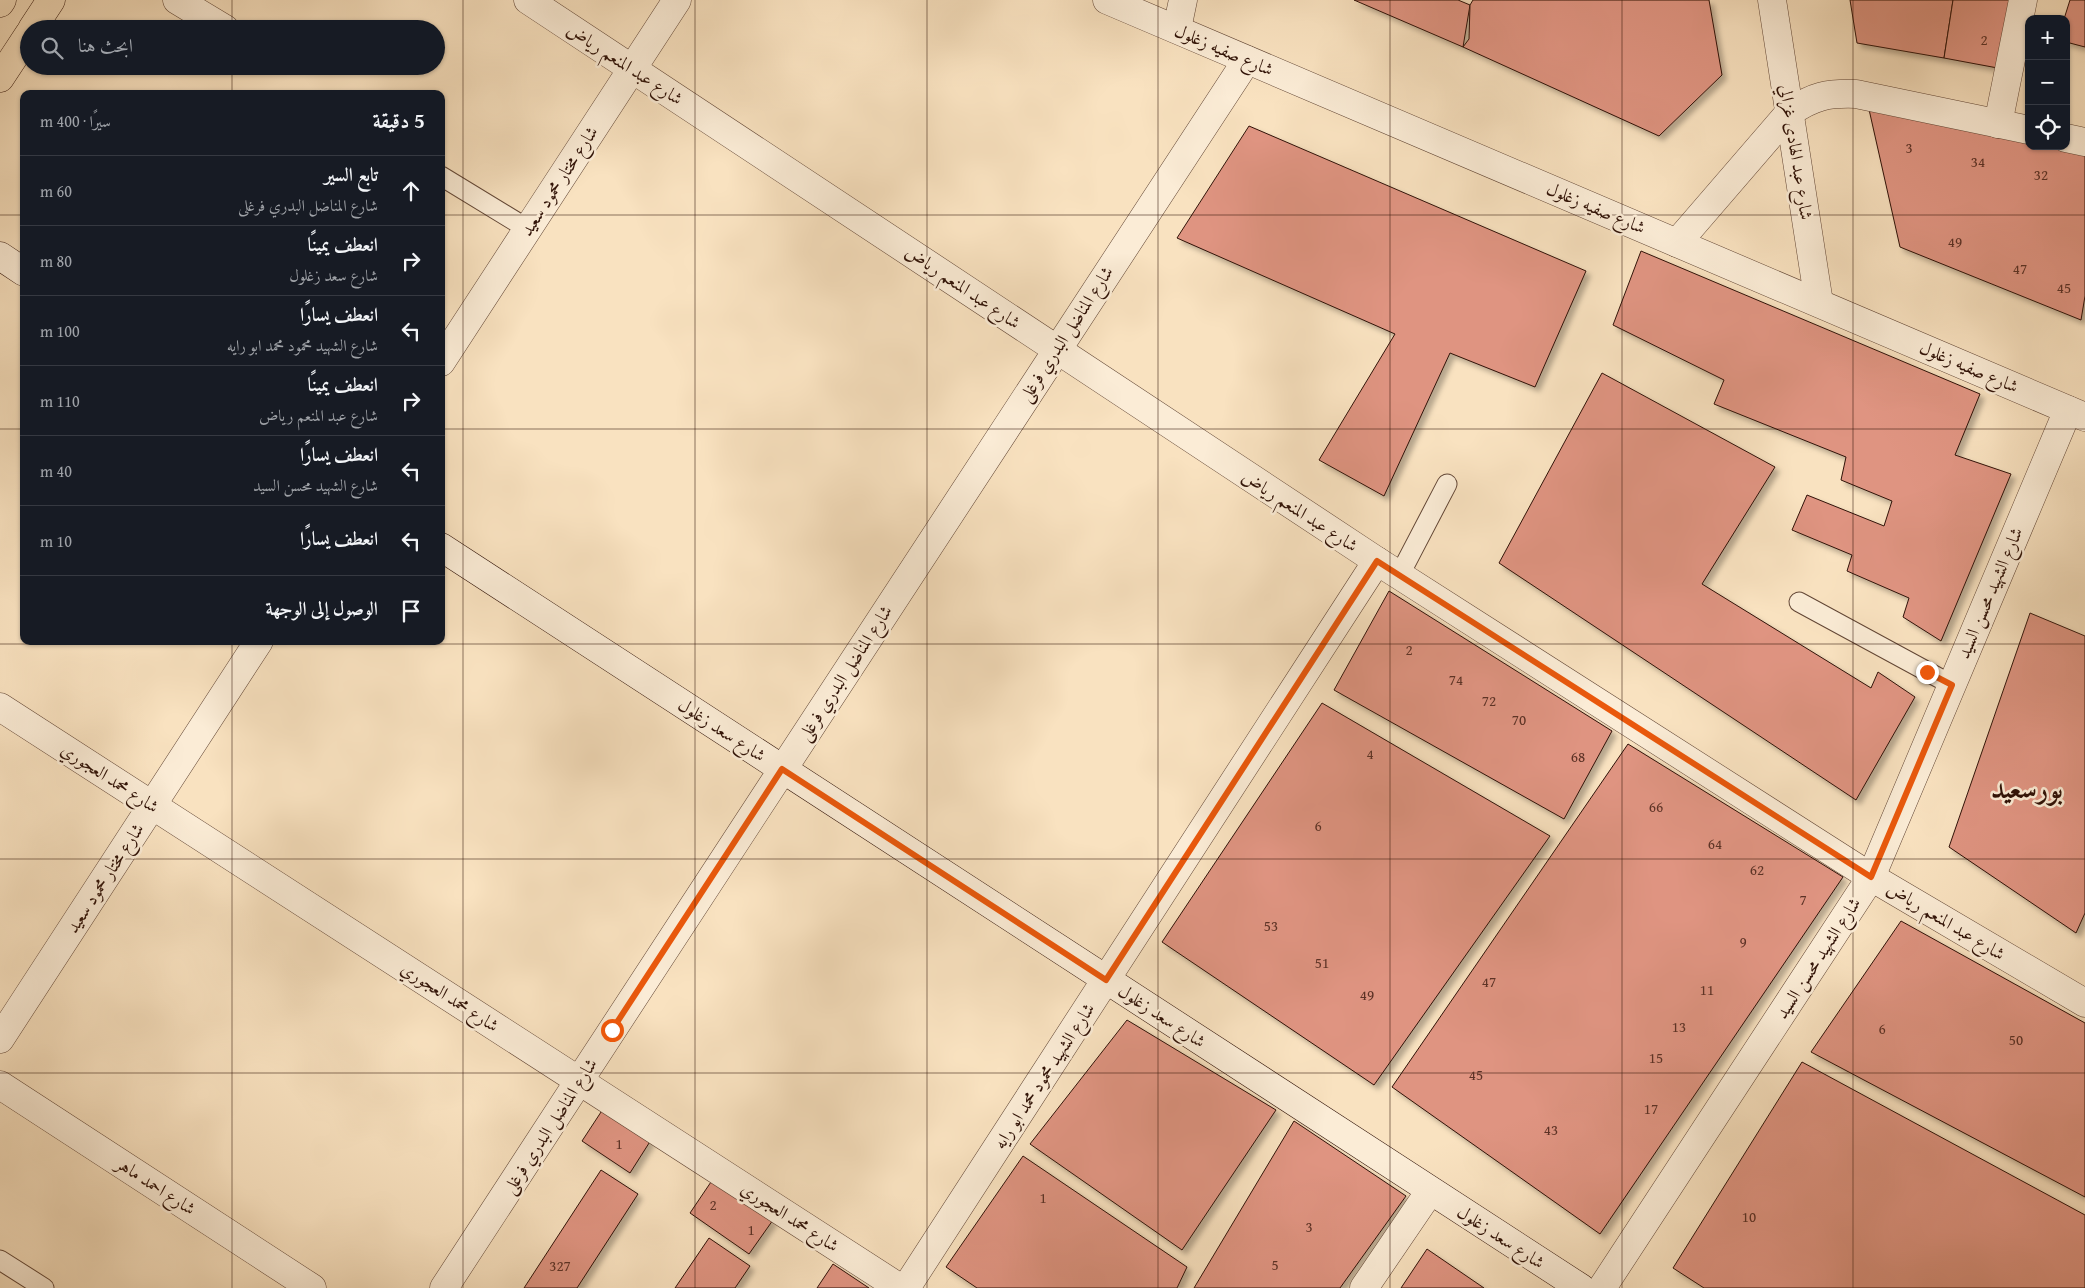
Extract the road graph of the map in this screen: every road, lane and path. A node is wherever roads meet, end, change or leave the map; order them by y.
1 (2, 0) edge
2 (51, 0) edge
3 (177, 0) edge
4 (528, 0) edge
5 (677, 0) edge
6 (1107, 0) edge
7 (1183, 0) edge
8 (1772, 0) edge
9 (2024, 0) edge
10 (0, 3) edge
11 (38, 20) edge
12 (211, 20) edge
13 (1177, 30) junction
14 (20, 48) edge
15 (1247, 60) junction
16 (632, 68) junction
17 (0, 78) edge
18 (1790, 112) junction
19 (1998, 124) junction
20 (2025, 129) edge
21 (2070, 139) edge
22 (2085, 142) edge
23 (445, 178) edge
24 (528, 229) junction
25 (1677, 243) junction
26 (0, 256) edge
27 (20, 269) edge
28 (1819, 303) junction
29 (1056, 349) junction
30 (445, 356) edge
31 (2076, 413) edge
32 (1446, 484) dead end
33 (445, 550) edge
34 (1388, 568) junction
35 (1799, 602) dead end
36 (256, 645) edge
37 (1952, 685) junction
38 (0, 707) edge
39 (782, 769) junction
40 (152, 805) junction
41 (1871, 877) junction
42 (1106, 980) junction
43 (2085, 1003) edge
44 (0, 1039) edge
45 (579, 1081) junction
46 (0, 1085) edge
47 (1430, 1191) junction
48 (0, 1260) edge
49 (44, 1288) edge
50 (312, 1288) edge
51 (444, 1288) edge
52 (900, 1288) edge
53 (906, 1288) edge
54 (1364, 1288) edge
55 (1581, 1288) edge
56 (1602, 1288) edge

1 - 10 highway
2 - 11 highway
3 - 12 street
4 - 16 street, شارع عبد المنعم رياض
5 - 16 street, شارع مختار محمود سعيد
6 - 13 street, شارع صفيه زغلول
7 - 13 street
8 - 18 street, شارع عبد الهادى غزالي
9 - 19 street
13 - 15 street, شارع صفيه زغلول
14 - 17 highway
15 - 25 street, شارع صفيه زغلول
15 - 29 street, شارع المناضل البدري فرغلى
16 - 24 street, شارع مختار محمود سعيد
16 - 29 street, شارع عبد المنعم رياض
18 - 19 street
18 - 25 street
18 - 28 street, شارع عبد الهادى غزالي
19 - 20 street
21 - 22 street
23 - 24 lane
24 - 30 street, شارع مختار محمود سعيد
25 - 28 street, شارع صفيه زغلول
26 - 27 street
28 - 31 street, شارع صفيه زغلول
29 - 34 street, شارع عبد المنعم رياض
29 - 39 street, شارع المناضل البدري فرغلى
31 - 37 street, شارع الشهيد محسن السيد
32 - 34 lane
33 - 39 street, شارع سعد زغلول
34 - 41 street, شارع عبد المنعم رياض
34 - 42 street, شارع الشهيد محمود محمد ابو رايه
35 - 37 lane
36 - 40 street, شارع مختار محمود سعيد
37 - 41 street, شارع الشهيد محسن السيد
38 - 40 street, شارع محمد العجوري
39 - 42 street, شارع سعد زغلول
39 - 45 street, شارع المناضل البدري فرغلى
40 - 44 street, شارع مختار محمود سعيد
40 - 45 street, شارع محمد العجوري
41 - 43 street, شارع عبد المنعم رياض
41 - 56 street, شارع الشهيد محسن السيد
42 - 47 street, شارع سعد زغلول
42 - 53 street, شارع الشهيد محمود محمد ابو رايه
45 - 51 street, شارع المناضل البدري فرغلى
45 - 52 street, شارع محمد العجوري
46 - 50 street, شارع احمد ماهر
47 - 54 street
47 - 55 street, شارع سعد زغلول
48 - 49 lane

